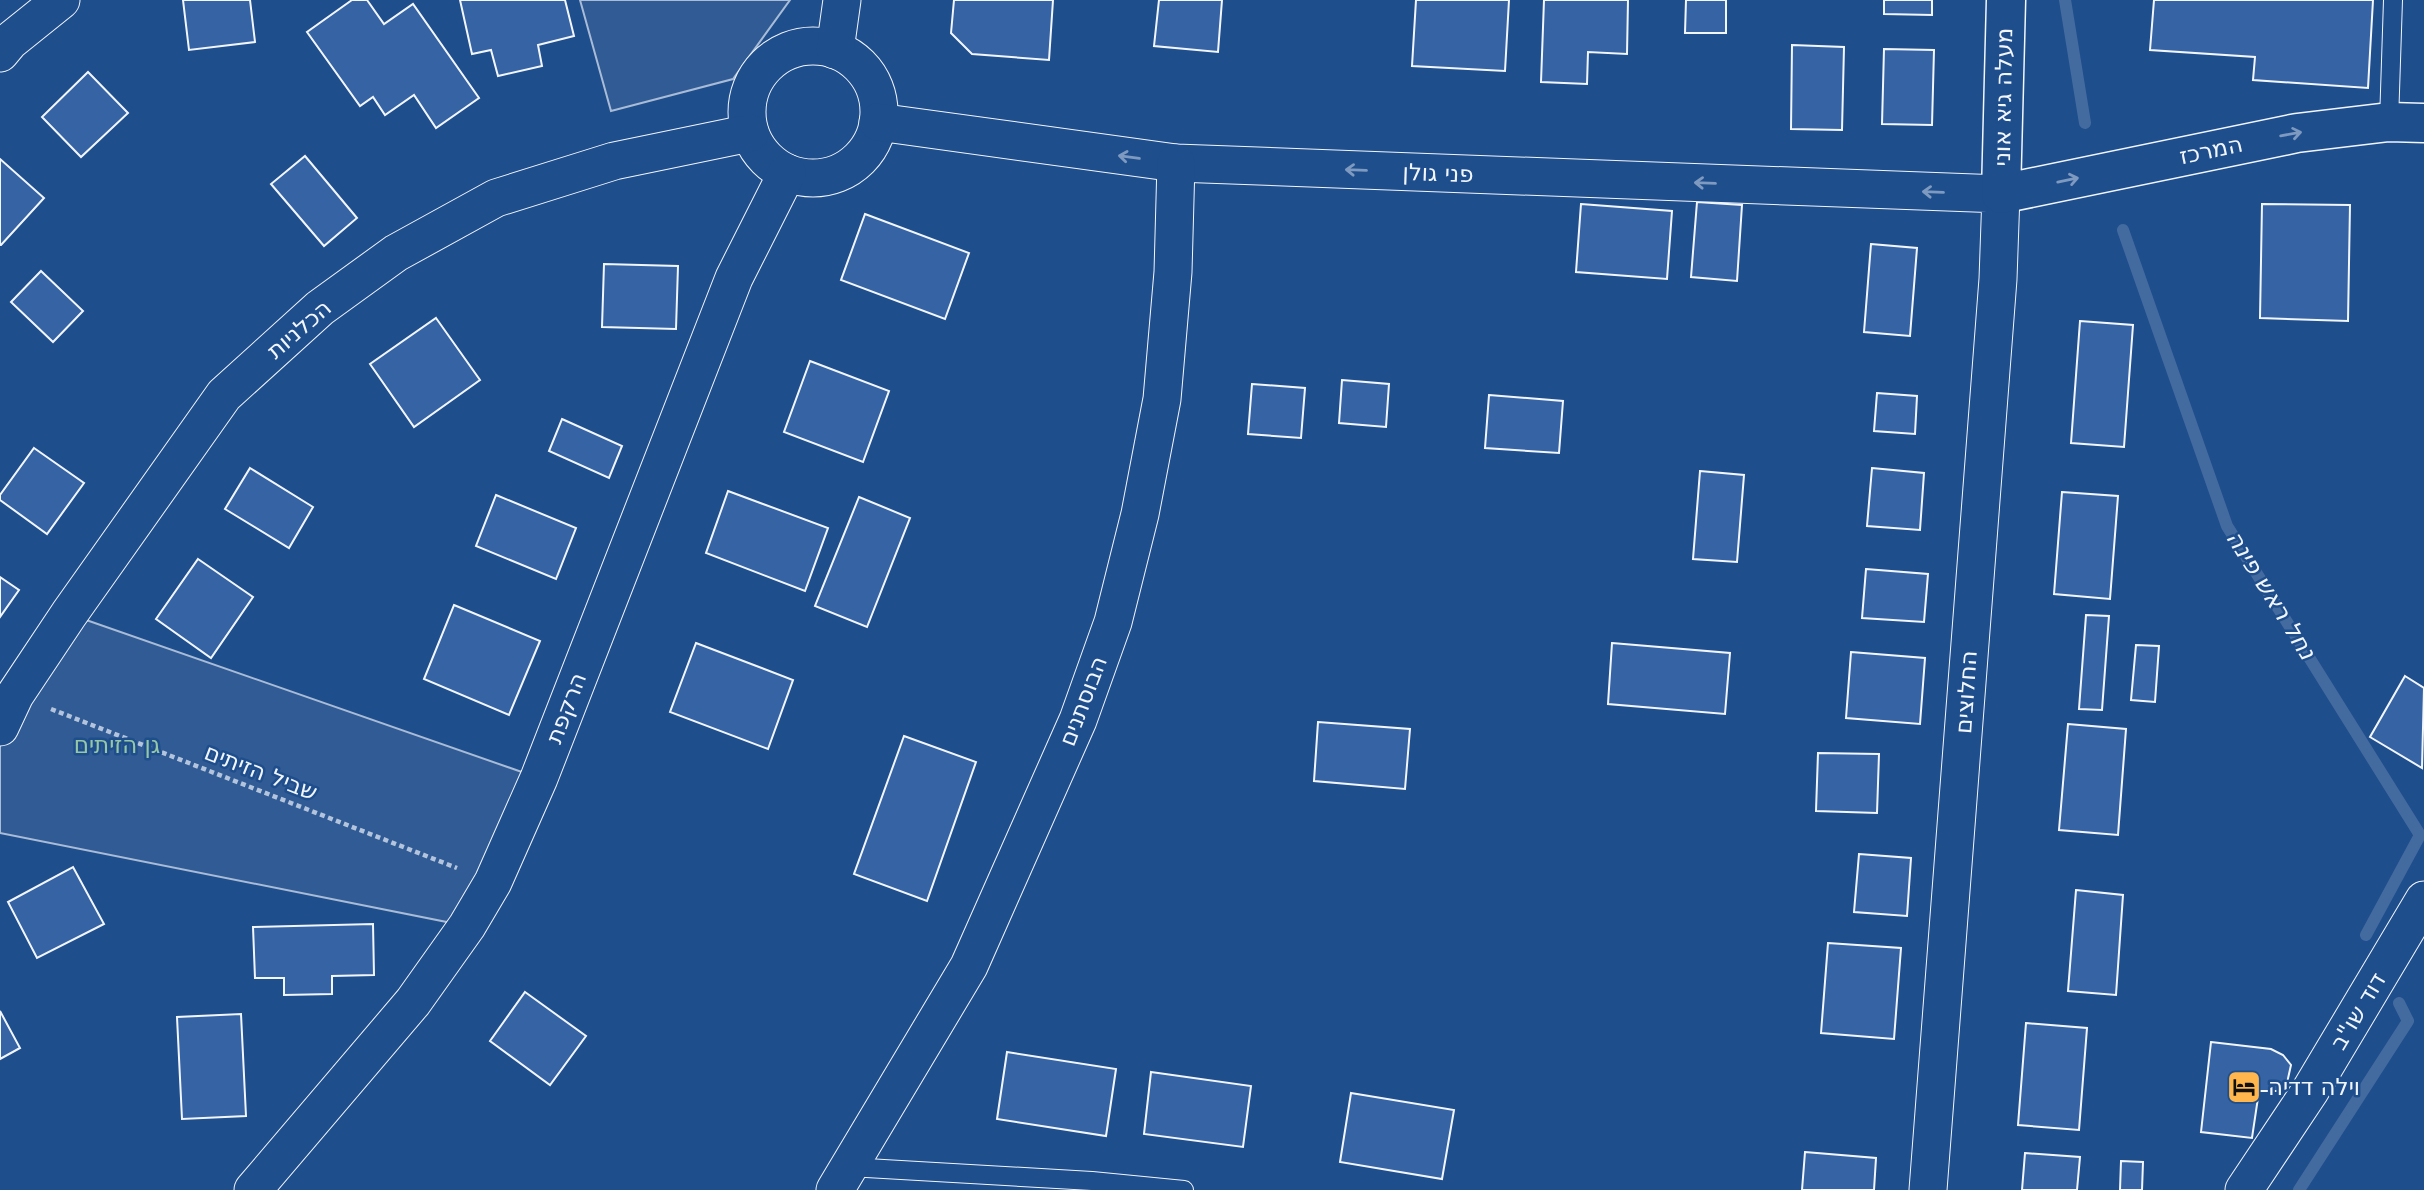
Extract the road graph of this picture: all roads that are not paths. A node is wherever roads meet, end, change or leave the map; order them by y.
1 (61, 0) edge
2 (842, 0) edge
3 (2006, 0) edge
4 (2393, 0) edge
5 (835, 50) junction
6 (0, 53) edge
7 (878, 122) junction
8 (2406, 122) edge
9 (750, 133) junction
10 (1176, 163) junction
11 (787, 173) junction
12 (2001, 194) junction
13 (8, 711) edge
14 (2424, 900) edge
15 (842, 1178) edge
16 (253, 1190) edge
17 (1184, 1190) edge
18 (1928, 1190) edge
19 (2244, 1190) edge

1 - 6 street
2 - 5 street
3 - 12 street, מעלה גיא אוני
4 - 8 lane
5 - 7 street
5 - 9 street
10 -> 7 street, פני גולן
7 - 11 street
12 -> 8 street, המרכז
9 - 11 street
9 - 13 street, הכלניות
12 -> 10 street, פני גולן
10 - 15 street, הבוסתנים
11 - 16 street, הרקפת
12 - 18 street, החלוצים
14 - 19 street, דוד שו"ב
15 - 17 lane

